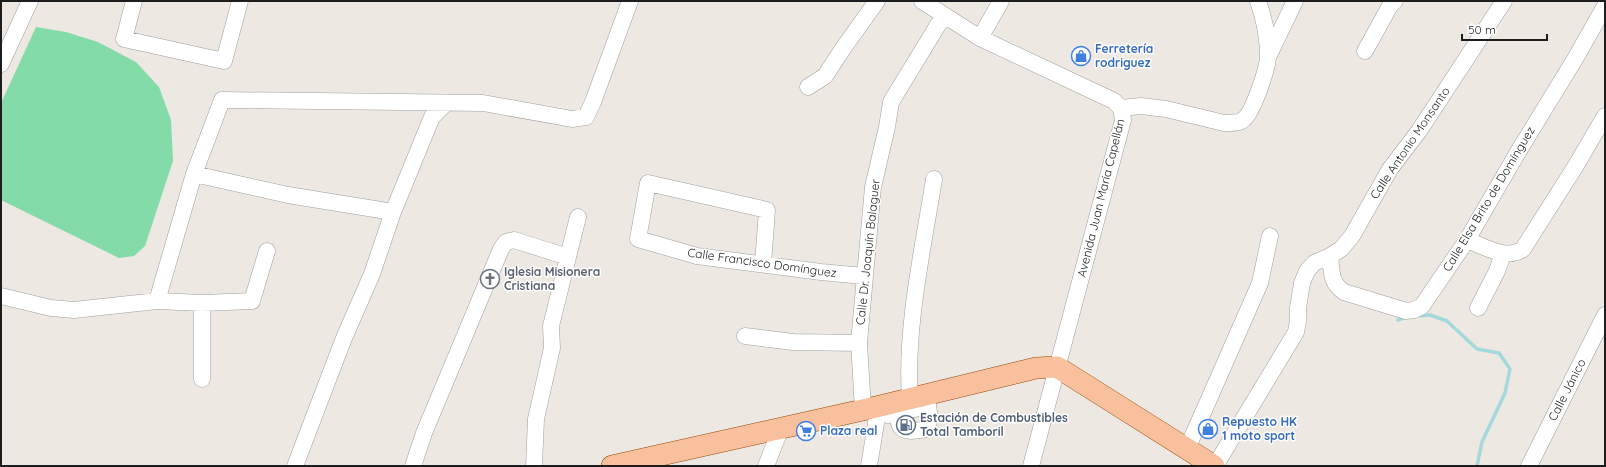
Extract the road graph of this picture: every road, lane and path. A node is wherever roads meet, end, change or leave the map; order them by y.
1 (30, 1) edge
2 (134, 1) edge
3 (240, 1) edge
4 (630, 1) edge
5 (878, 1) edge
6 (922, 1) edge
7 (1001, 1) edge
8 (1258, 1) edge
9 (1295, 1) edge
10 (1504, 1) edge
11 (1391, 2) edge
12 (1605, 6) edge
13 (944, 15) junction
14 (980, 38) junction
15 (1365, 51) dead end
16 (1268, 57) junction
17 (1, 64) edge
18 (808, 87) dead end
19 (446, 103) junction
20 (1122, 108) junction
21 (1605, 116) edge
22 (194, 174) junction
23 (934, 178) dead end
24 (393, 212) junction
25 (578, 217) dead end
26 (1270, 236) dead end
27 (1467, 240) junction
28 (267, 251) dead end
29 (1503, 254) junction
30 (1330, 256) junction
31 (568, 258) junction
32 (763, 264) junction
33 (864, 276) junction
34 (1, 296) edge
35 (157, 301) junction
36 (202, 303) junction
37 (1478, 308) dead end
38 (1605, 315) edge
39 (745, 336) dead end
40 (859, 343) junction
41 (1057, 367) junction
42 (202, 379) dead end
43 (912, 403) junction
44 (872, 411) junction
45 (781, 428) junction
46 (1187, 449) junction
47 (295, 466) edge
48 (413, 466) edge
49 (534, 466) edge
50 (612, 466) edge
51 (766, 466) edge
52 (869, 466) edge
53 (1031, 466) edge
54 (1214, 466) edge
55 (1529, 466) edge

1 - 17 street
2 - 3 street
4 - 19 street
5 - 18 street
6 - 13 street, Avenida Juan María Capellán
7 - 14 street
8 - 16 street
9 - 16 street
10 - 30 street, Calle Antonio Monsanto
11 - 15 street
12 - 27 street, Calle Elsa Brito de Domínguez
13 - 14 street, Avenida Juan María Capellán
13 - 33 street, Calle Dr. Joaquín Balaguer
14 - 20 street, Avenida Juan María Capellán
16 - 20 street
19 - 22 street
19 - 24 street
20 - 41 street, Avenida Juan María Capellán
21 - 29 street
22 - 24 street
22 - 35 street
23 - 43 street
24 - 47 street
25 - 31 street
26 - 46 street
27 - 29 street
27 - 30 street, Calle Elsa Brito de Domínguez
28 - 36 street
29 - 37 street
30 - 54 street, Calle Antonio Monsanto
31 - 48 street
31 - 49 street
32 - 32 street, Calle Francisco Domínguez
32 - 33 street, Calle Francisco Domínguez
33 - 40 street, Calle Dr. Joaquín Balaguer
34 - 35 street
35 - 36 street
36 - 42 street
38 - 55 street, Calle Jánico
39 - 40 street
40 - 44 street, Calle Dr. Joaquín Balaguer
41 - 43 main road
41 - 46 main road
41 - 53 street, Avenida Juan María Capellán
43 - 44 main road
44 - 45 main road
44 - 52 street, Calle Dr. Joaquín Balaguer
45 - 50 main road
45 - 51 street
46 - 54 main road

